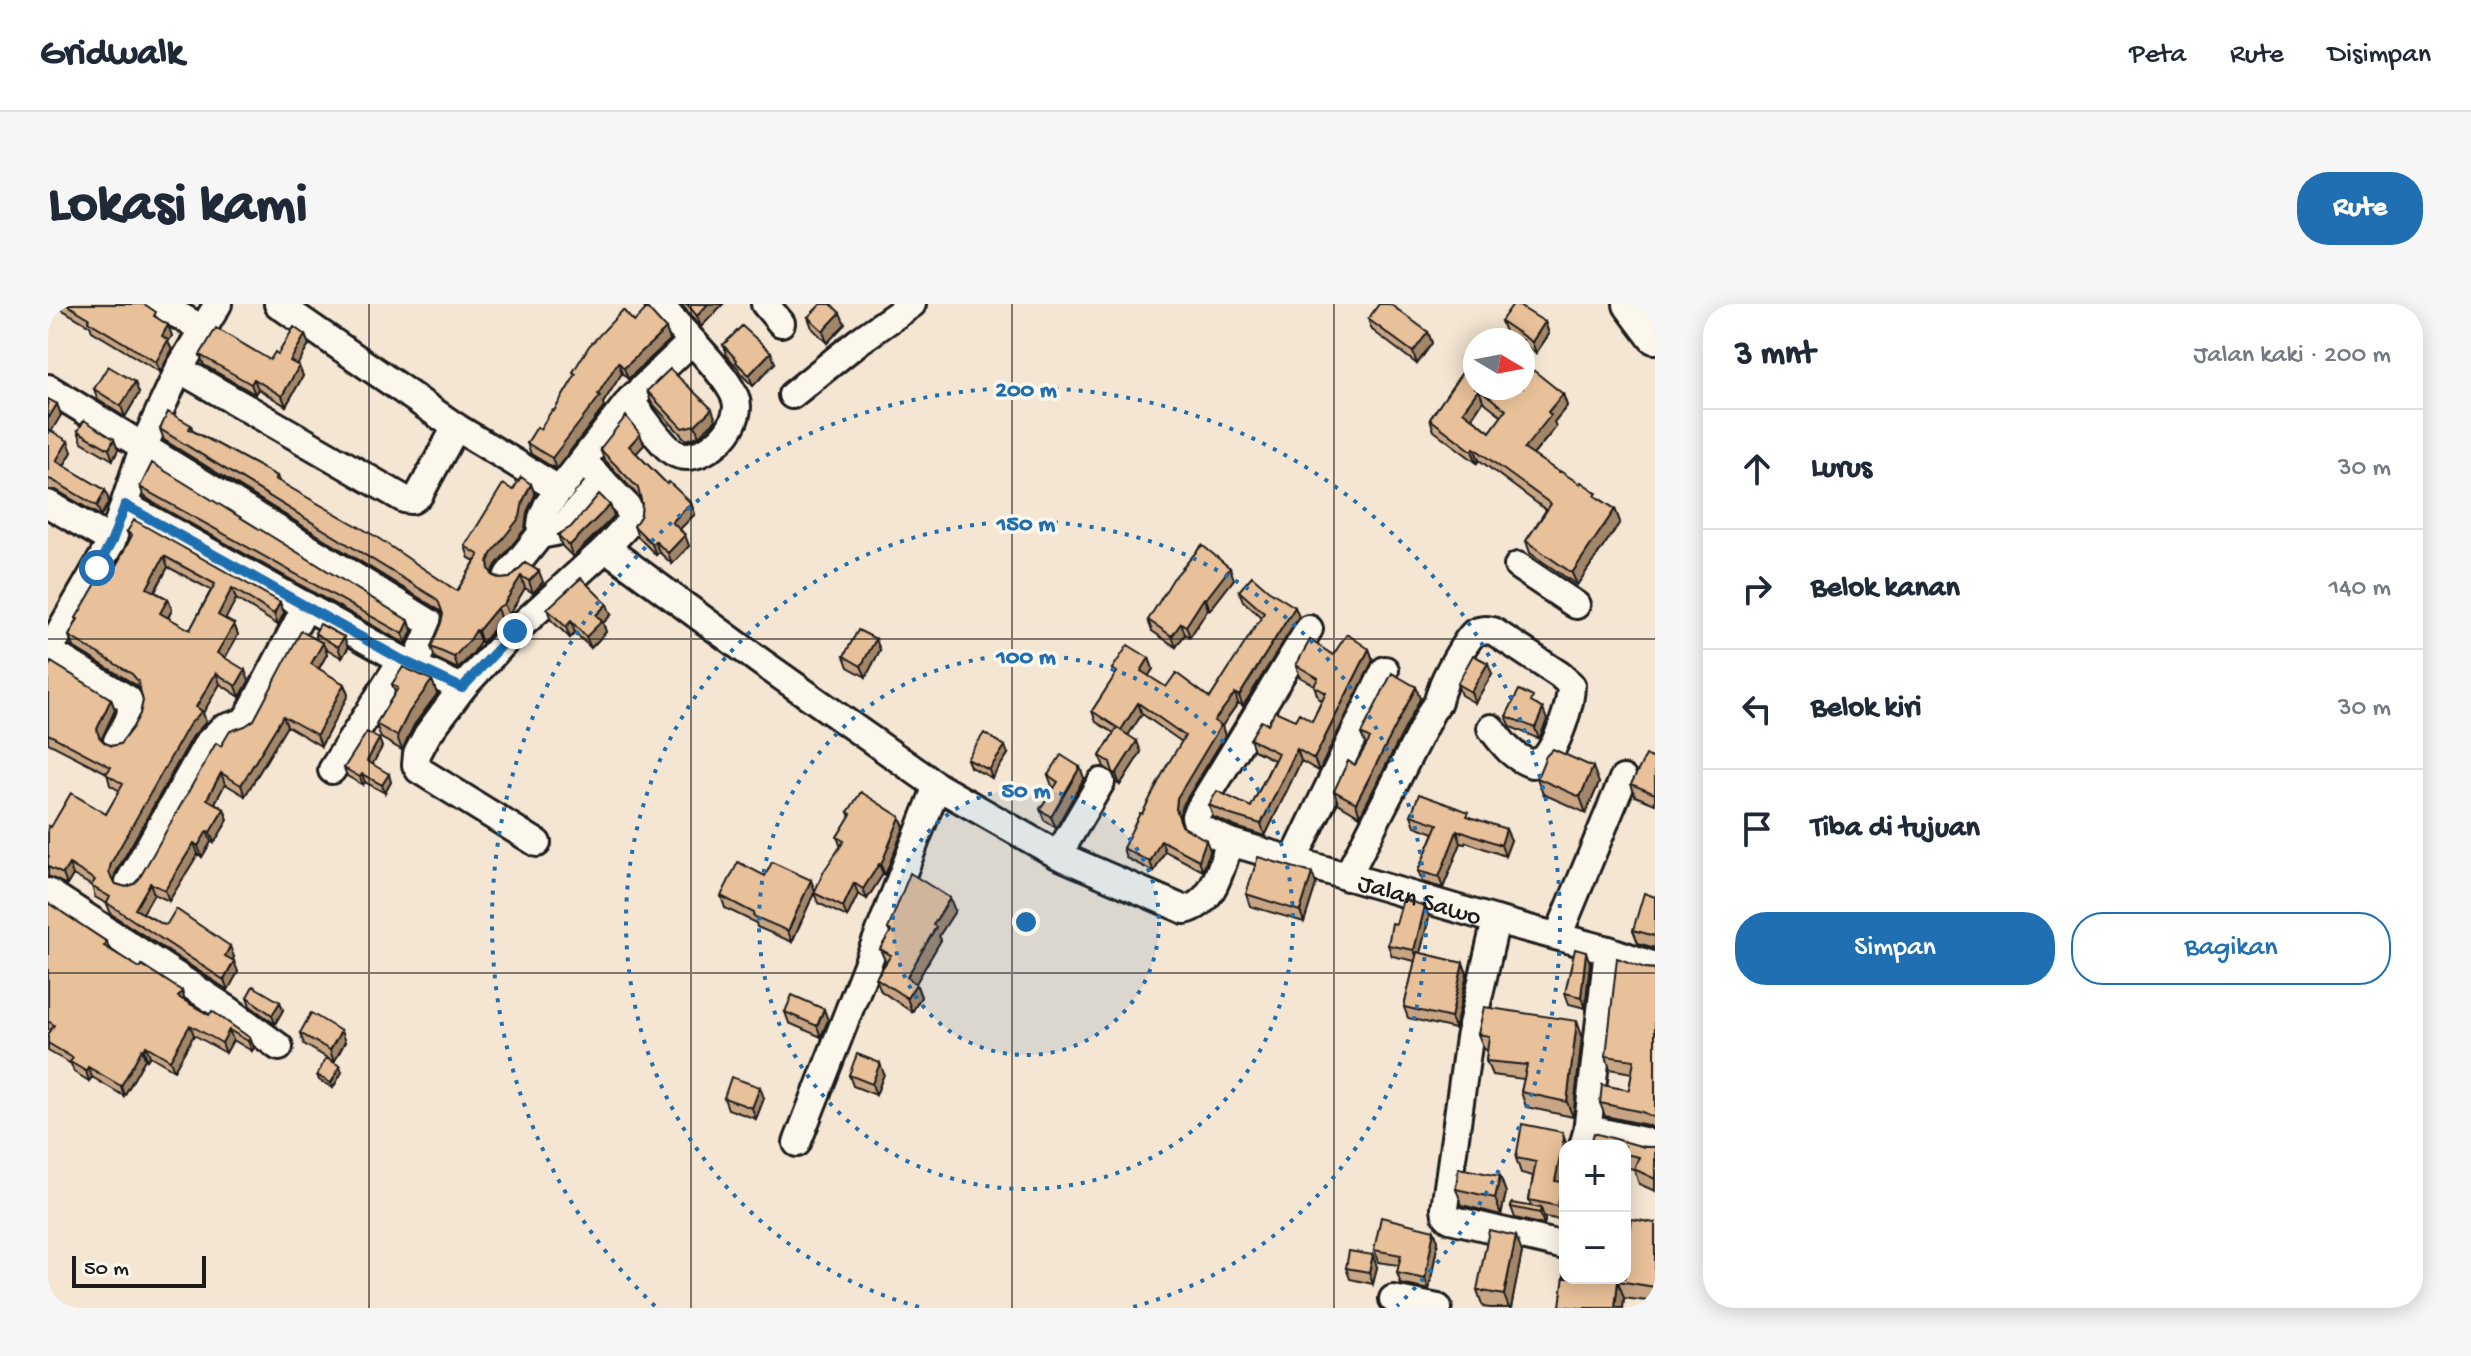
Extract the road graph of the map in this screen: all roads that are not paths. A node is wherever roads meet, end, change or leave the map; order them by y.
1 (158, 304) edge
2 (218, 304) edge
3 (278, 304) edge
4 (659, 304) edge
5 (912, 304) edge
6 (1631, 304) edge
7 (203, 329) junction
8 (1655, 336) edge
9 (692, 341) junction
10 (179, 369) junction
11 (48, 388) edge
12 (792, 395) dead end
13 (630, 400) junction
14 (456, 427) junction
15 (144, 445) junction
16 (583, 461) junction
17 (603, 481) junction
18 (560, 490) junction
19 (48, 504) edge
20 (125, 505) junction
21 (540, 535) junction
22 (112, 541) junction
23 (606, 548) junction
24 (1518, 566) dead end
25 (508, 575) edge
26 (1576, 605) dead end
27 (306, 606) junction
28 (1309, 629) dead end
29 (48, 652) edge
30 (408, 663) junction
31 (1385, 670) dead end
32 (462, 688) junction
33 (1491, 728) dead end
34 (117, 741) edge
35 (332, 770) dead end
36 (1623, 779) dead end
37 (1101, 782) dead end
38 (937, 786) junction
39 (1230, 842) junction
40 (537, 843) dead end
41 (1058, 855) junction
42 (1293, 861) junction
43 (1347, 877) junction
44 (129, 882) edge
45 (48, 892) edge
46 (1496, 920) junction
47 (1558, 936) junction
48 (1608, 950) junction
49 (1655, 966) edge
50 (279, 1047) dead end
51 (1585, 1139) edge
52 (797, 1143) dead end
53 (1655, 1146) edge
54 (1559, 1245) edge
55 (1393, 1299) dead end
56 (1438, 1308) edge

1 - 7 street
2 - 7 street
3 - 14 street
4 - 9 street
5 - 12 street
6 - 8 main road
7 - 10 street
9 - 13 street
9 - 13 street
10 - 14 street
10 - 15 street
11 - 15 street
13 - 16 street
14 - 18 street
15 - 20 street
15 - 30 street
16 - 17 street
16 - 18 street
17 - 21 street
17 - 23 street
18 - 21 street
19 - 22 street
20 - 22 street
20 - 27 street
21 - 25 street
22 - 29 street
23 - 32 street
23 - 38 street
24 - 26 street
27 - 30 street
27 - 44 street
28 - 39 street, Jalan Sawo
29 - 34 street
30 - 32 street
30 - 35 street
31 - 42 street
32 - 40 street
33 - 43 street
36 - 47 street
37 - 41 street
38 - 41 street
38 - 52 street
39 - 41 street
39 - 42 street, Jalan Sawo
42 - 43 street, Jalan Sawo
43 - 46 street, Jalan Sawo
45 - 50 street
46 - 47 street, Jalan Sawo
46 - 54 street
47 - 48 street, Jalan Sawo
48 - 49 street, Jalan Sawo
48 - 51 street
51 - 53 street
55 - 56 street

